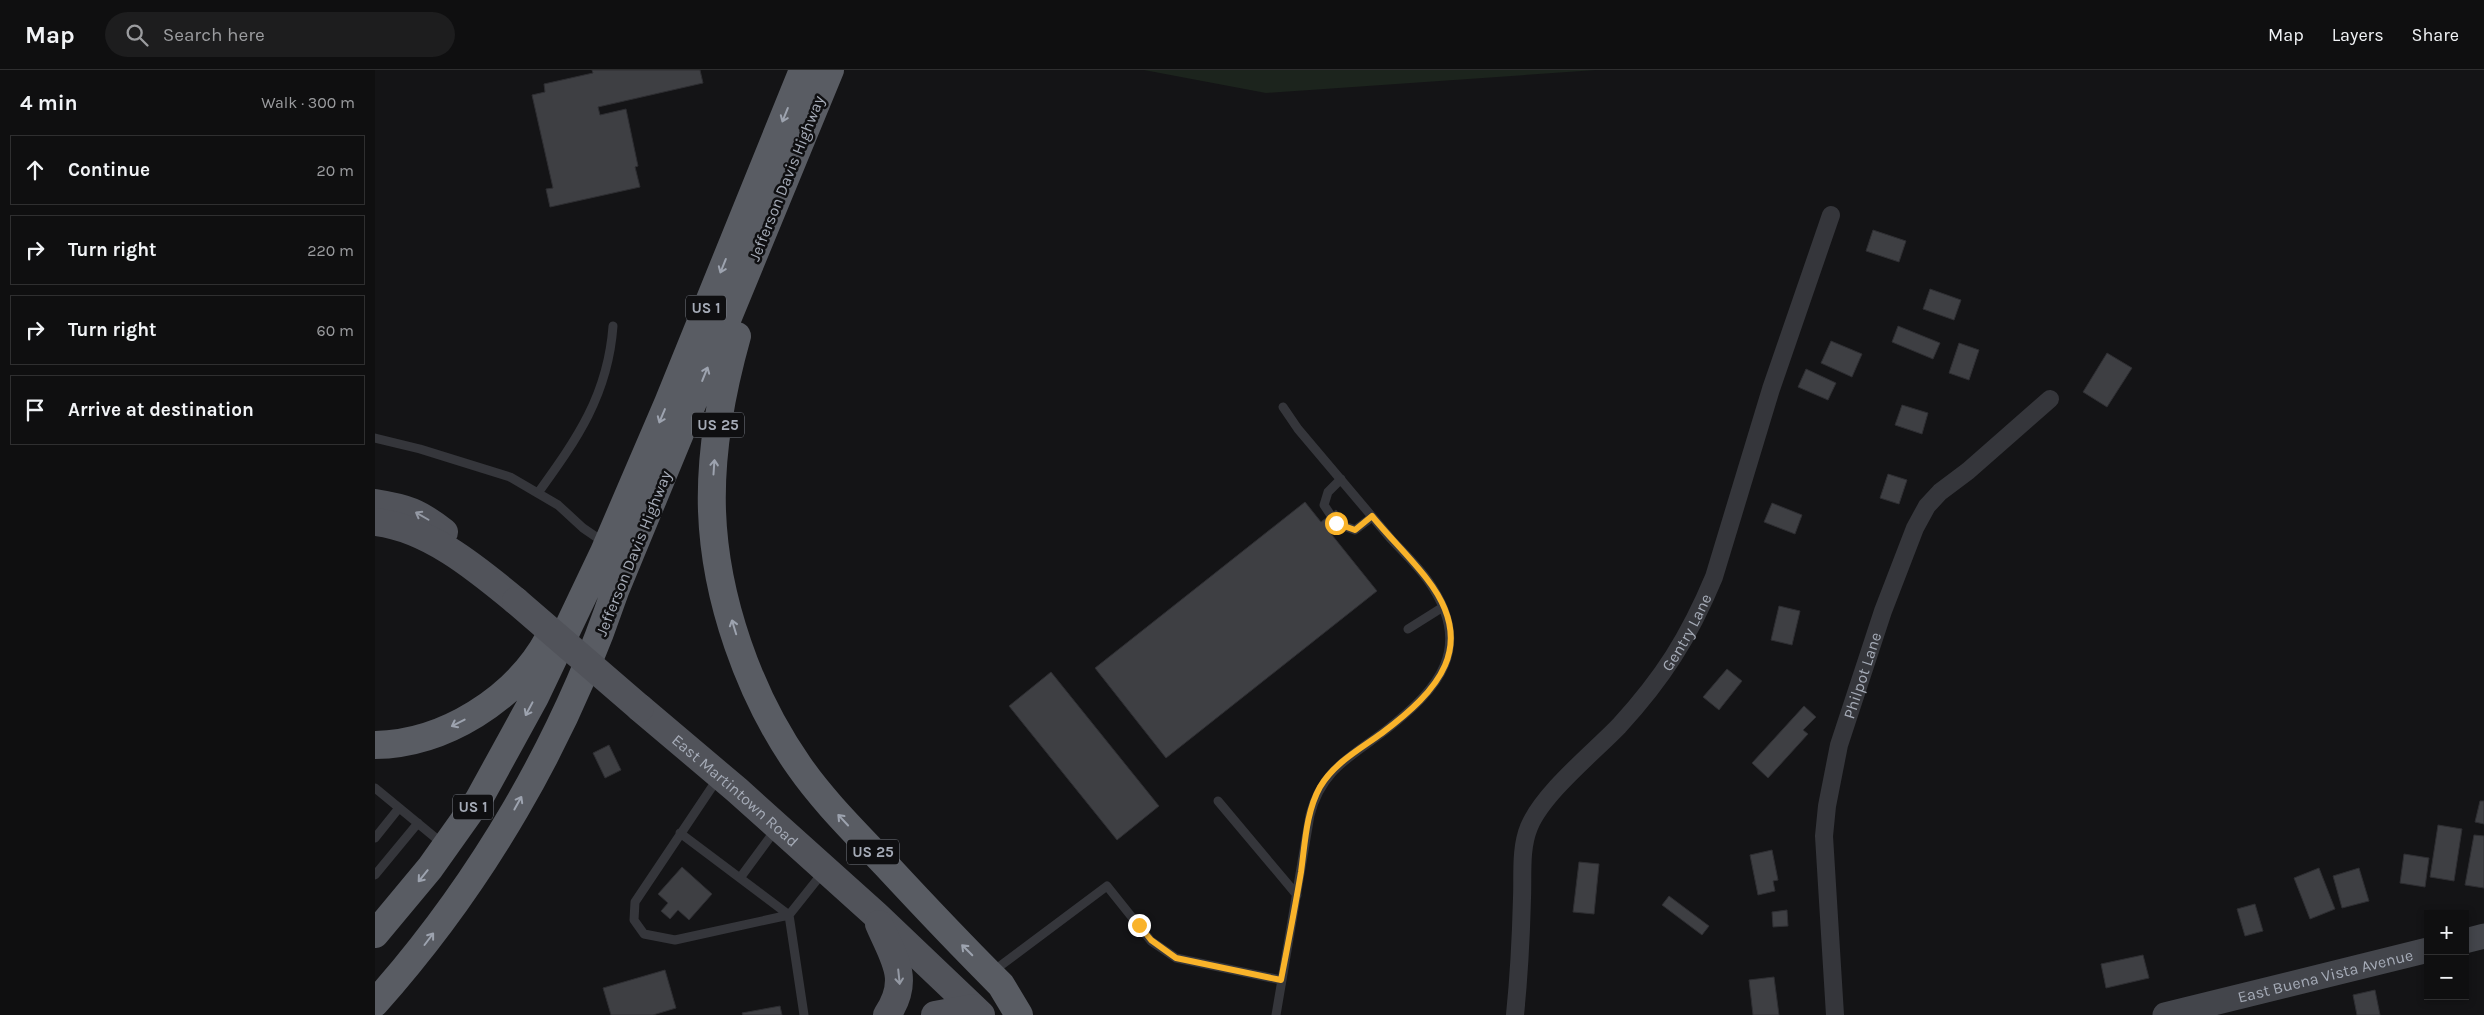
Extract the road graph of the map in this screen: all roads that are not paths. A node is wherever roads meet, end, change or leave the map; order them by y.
1 (803, 70) edge
2 (830, 70) edge
3 (785, 180) junction
4 (1831, 215) dead end
5 (613, 326) dead end
6 (2050, 399) dead end
7 (1283, 407) dead end
8 (375, 438) edge
9 (1341, 479) junction
10 (538, 493) junction
11 (375, 503) edge
12 (1372, 516) junction
13 (375, 522) edge
14 (606, 548) junction
15 (482, 573) junction
16 (1443, 607) junction
17 (1408, 629) dead end
18 (375, 745) edge
19 (719, 776) junction
20 (375, 788) edge
21 (1218, 801) dead end
22 (399, 808) junction
23 (418, 823) junction
24 (778, 827) junction
25 (679, 833) junction
26 (375, 838) edge
27 (445, 846) junction
28 (825, 870) junction
29 (375, 875) edge
30 (739, 878) junction
31 (1297, 895) junction
32 (789, 915) junction
33 (876, 915) junction
34 (375, 934) edge
35 (2484, 936) edge
36 (2469, 939) edge
37 (2424, 951) edge
38 (408, 966) junction
39 (990, 974) junction
40 (1281, 980) junction
41 (375, 1003) edge
42 (974, 1013) edge
43 (375, 1015) edge
44 (804, 1015) edge
45 (887, 1015) edge
46 (935, 1015) edge
47 (1019, 1015) edge
48 (1276, 1015) edge
49 (1515, 1015) edge
50 (1835, 1015) edge
51 (2165, 1015) edge

1 -> 14 highway, Jefferson Davis Highway / US 1
2 - 3 highway, Jefferson Davis Highway / US 1
38 -> 3 highway, Jefferson Davis Highway / US 1
39 -> 3 highway, US 25
4 - 49 street, Gentry Lane
5 - 10 lane
6 - 50 street, Philpot Lane
7 - 9 lane
8 - 10 lane
9 - 12 lane
9 - 12 lane
10 - 14 lane
15 -> 11 main road, East Martintown Road
12 - 16 lane
13 - 15 main road, East Martintown Road / US 25
14 -> 18 highway
14 -> 27 highway, Jefferson Davis Highway / US 1
15 - 19 main road, East Martintown Road / US 25, bridge
16 - 17 lane
16 - 31 lane
19 - 24 main road, East Martintown Road / US 25
19 - 25 lane
20 - 22 lane
21 - 31 lane
22 - 23 lane
22 - 26 lane
23 - 27 lane
23 - 29 lane
24 - 28 main road, East Martintown Road / US 25
24 - 30 lane
25 - 30 lane
25 - 32 lane
27 -> 34 highway, Jefferson Davis Highway / US 1
28 - 32 lane
28 - 33 main road, East Martintown Road / US 25
30 - 32 lane
31 - 40 lane
32 - 44 lane
33 - 42 main road, East Martintown Road / US 25
33 -> 45 main road
35 - 36 main road
37 - 51 main road, East Buena Vista Avenue
38 - 41 highway, Jefferson Davis Highway / US 1
38 - 43 highway
39 - 40 lane
39 - 42 main road
39 - 47 highway, US 25
40 - 48 lane
42 - 46 main road

